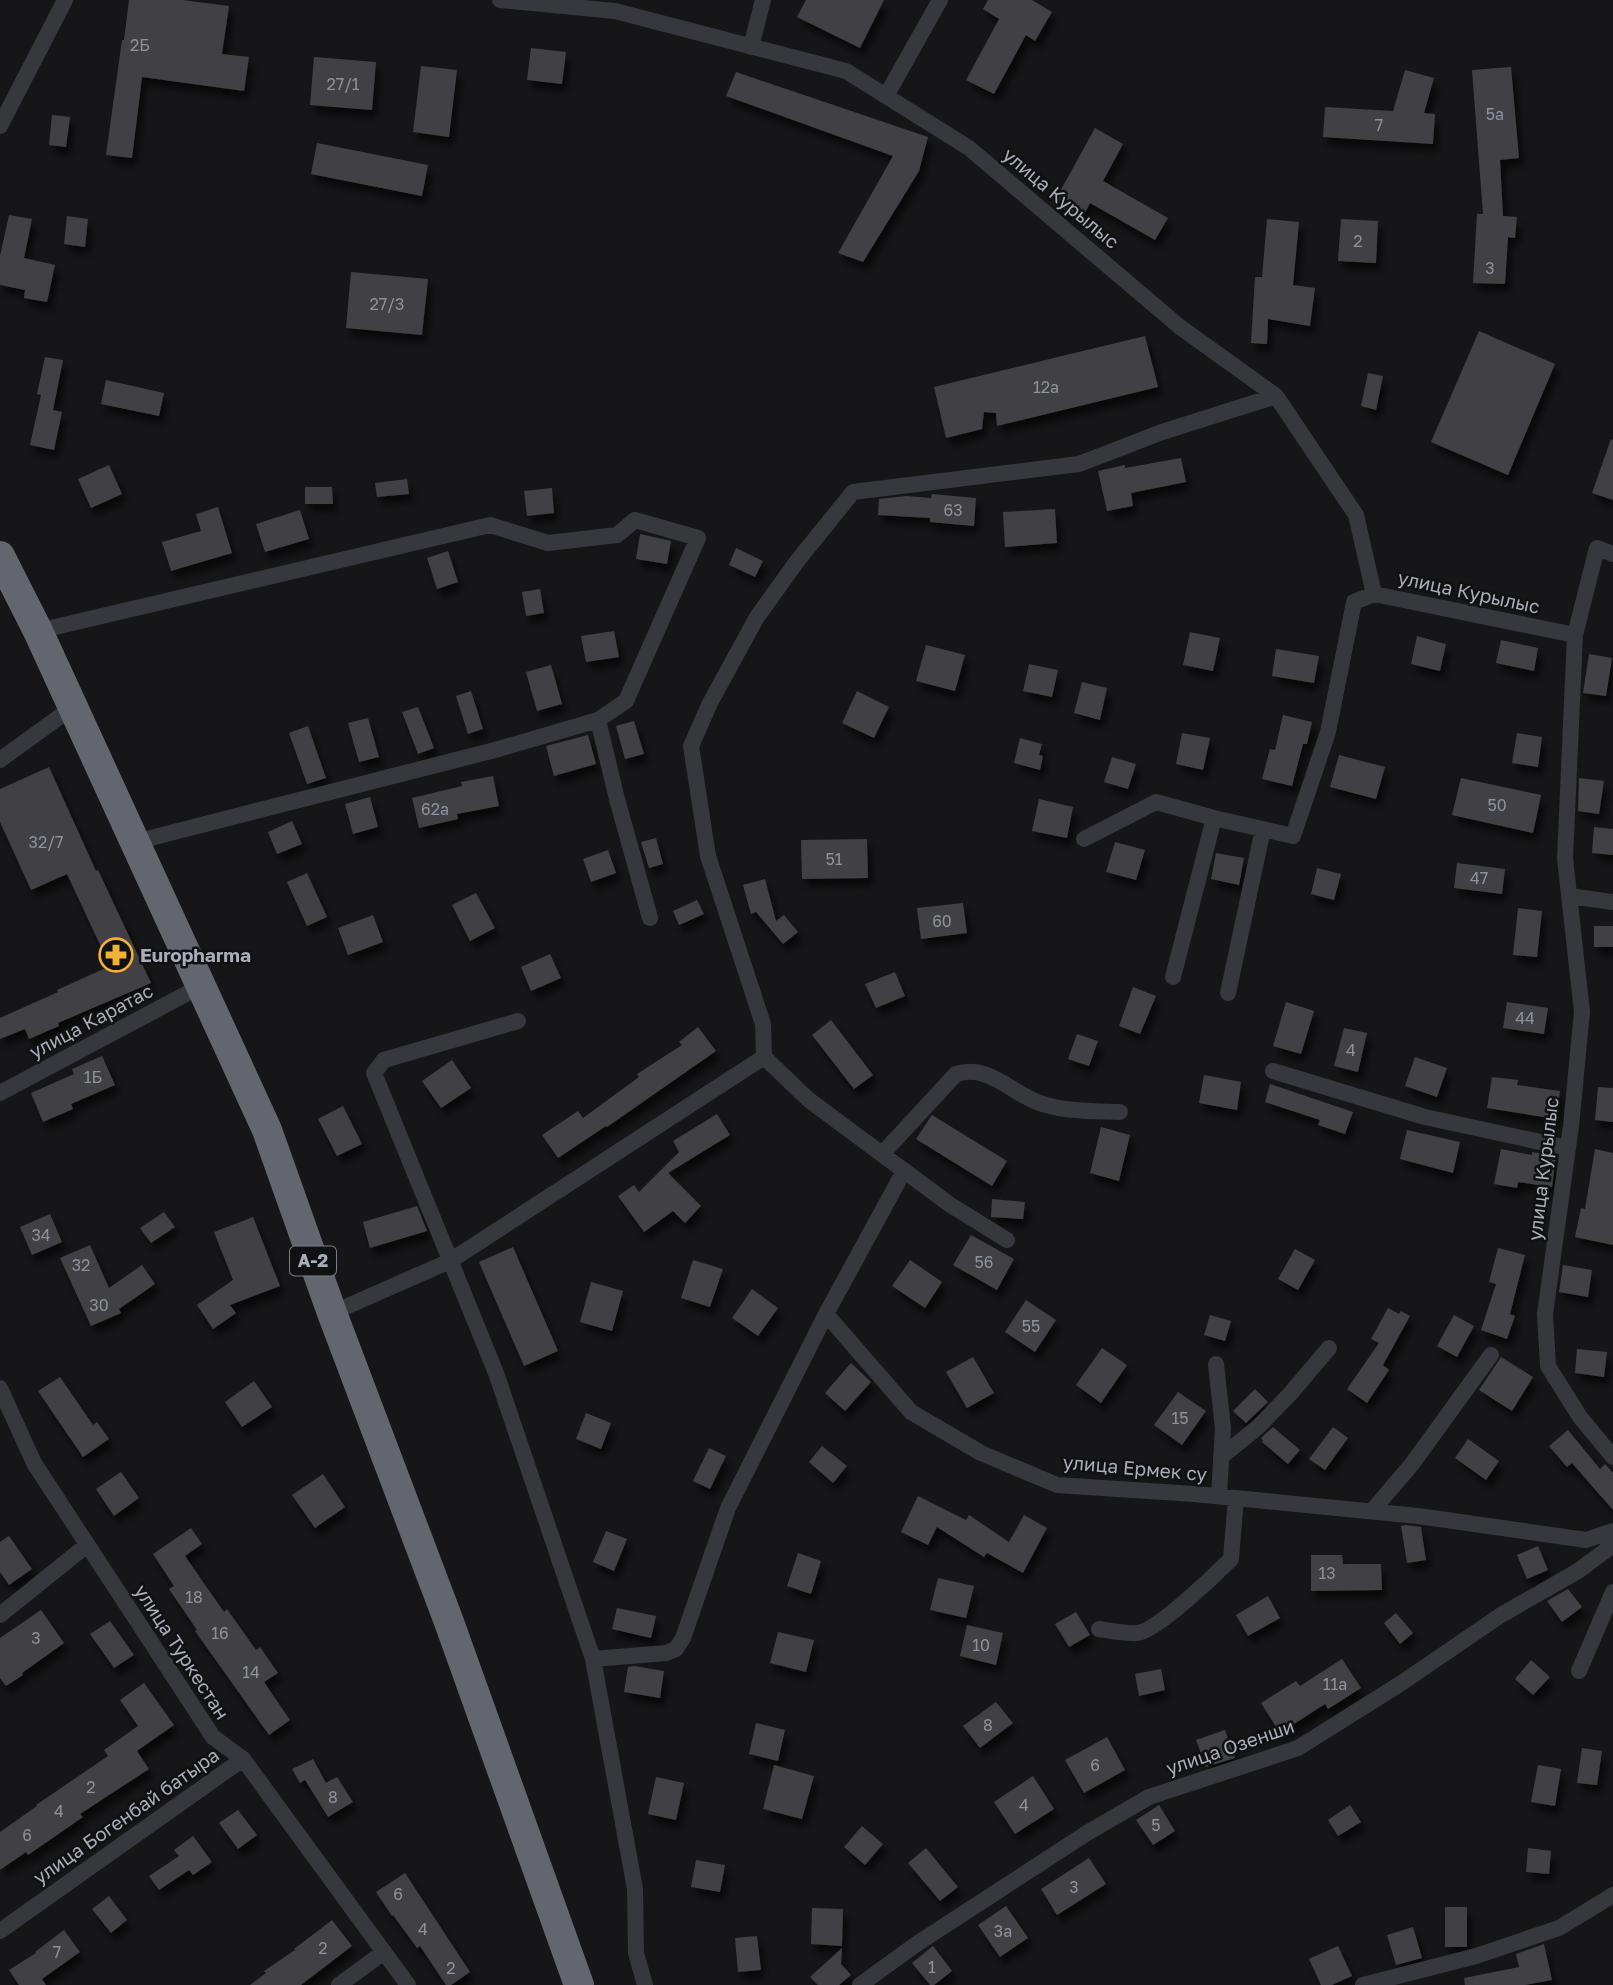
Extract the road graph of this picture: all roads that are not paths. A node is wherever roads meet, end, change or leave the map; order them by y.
1 (65, 0) edge
2 (500, 0) edge
3 (763, 0) edge
4 (940, 0) edge
5 (751, 47) junction
6 (886, 96) junction
7 (0, 126) edge
8 (1276, 396) junction
9 (1613, 554) edge
10 (0, 556) edge
11 (1374, 594) junction
12 (38, 631) junction
13 (1575, 635) junction
14 (73, 707) junction
15 (598, 720) junction
16 (0, 760) edge
17 (1214, 818) junction
18 (1263, 829) junction
19 (1084, 839) dead end
20 (135, 842) junction
21 (1569, 896) junction
22 (1613, 902) edge
23 (650, 918) dead end
24 (1173, 977) dead end
25 (201, 986) junction
26 (1228, 993) dead end
27 (517, 1021) dead end
28 (764, 1058) junction
29 (1273, 1071) dead end
30 (0, 1093) edge
31 (1120, 1112) dead end
32 (1569, 1148) junction
33 (882, 1154) junction
34 (904, 1171) junction
35 (1007, 1240) dead end
36 (450, 1261) junction
37 (332, 1313) junction
38 (827, 1314) junction
39 (1329, 1348) dead end
40 (1491, 1355) dead end
41 (1216, 1364) dead end
42 (0, 1388) edge
43 (1222, 1457) junction
44 (1613, 1457) edge
45 (1219, 1496) junction
46 (1236, 1498) junction
47 (1372, 1511) junction
48 (1613, 1531) edge
49 (87, 1545) junction
50 (1613, 1545) edge
51 (1613, 1592) edge
52 (0, 1615) edge
53 (1099, 1629) dead end
54 (593, 1659) junction
55 (1579, 1671) dead end
56 (243, 1759) junction
57 (1613, 1895) edge
58 (0, 1931) edge
59 (384, 1952) junction
60 (339, 1985) edge
61 (408, 1985) edge
62 (579, 1985) edge
63 (645, 1985) edge
64 (860, 1985) edge
65 (1363, 1985) edge

1 - 7 street
2 - 5 street, улица Курылыс
3 - 5 street
4 - 6 street
5 - 6 street, улица Курылыс
6 - 8 street, улица Курылыс
8 - 11 street, улица Курылыс
8 - 28 street
9 - 13 street
10 - 12 highway, A-2
11 - 13 street, улица Курылыс
11 - 18 street
12 - 14 highway, A-2
12 - 15 street
13 - 21 street, улица Курылыс
14 - 16 street
14 - 20 highway, A-2
15 - 20 street
15 - 23 street
17 - 18 street
17 - 19 street
17 - 24 street
18 - 26 street
20 - 25 highway, A-2
21 - 22 street
21 - 32 street, улица Курылыс
25 - 30 street, улица Каратас
25 - 37 highway, A-2
27 - 36 street
28 - 33 street
28 - 36 street
29 - 32 street
31 - 33 street
32 - 44 street, улица Курылыс
33 - 34 street
34 - 35 street
34 - 38 street
36 - 37 street
36 - 54 street
37 - 62 highway, A-2
38 - 45 street, улица Ермек су
38 - 54 street
39 - 43 street
40 - 47 street
41 - 43 street
42 - 49 street, улица Туркестан
43 - 45 street
45 - 46 street, улица Ермек су
46 - 47 street, улица Ермек су
46 - 53 street
47 - 48 street, улица Ермек су
49 - 52 street
49 - 56 street, улица Туркестан
50 - 64 street, улица Озенши
51 - 55 street
54 - 63 street
56 - 58 street, улица Богенбай батыра
56 - 59 street, улица Туркестан
57 - 65 street
59 - 60 street
59 - 61 street, улица Туркестан

